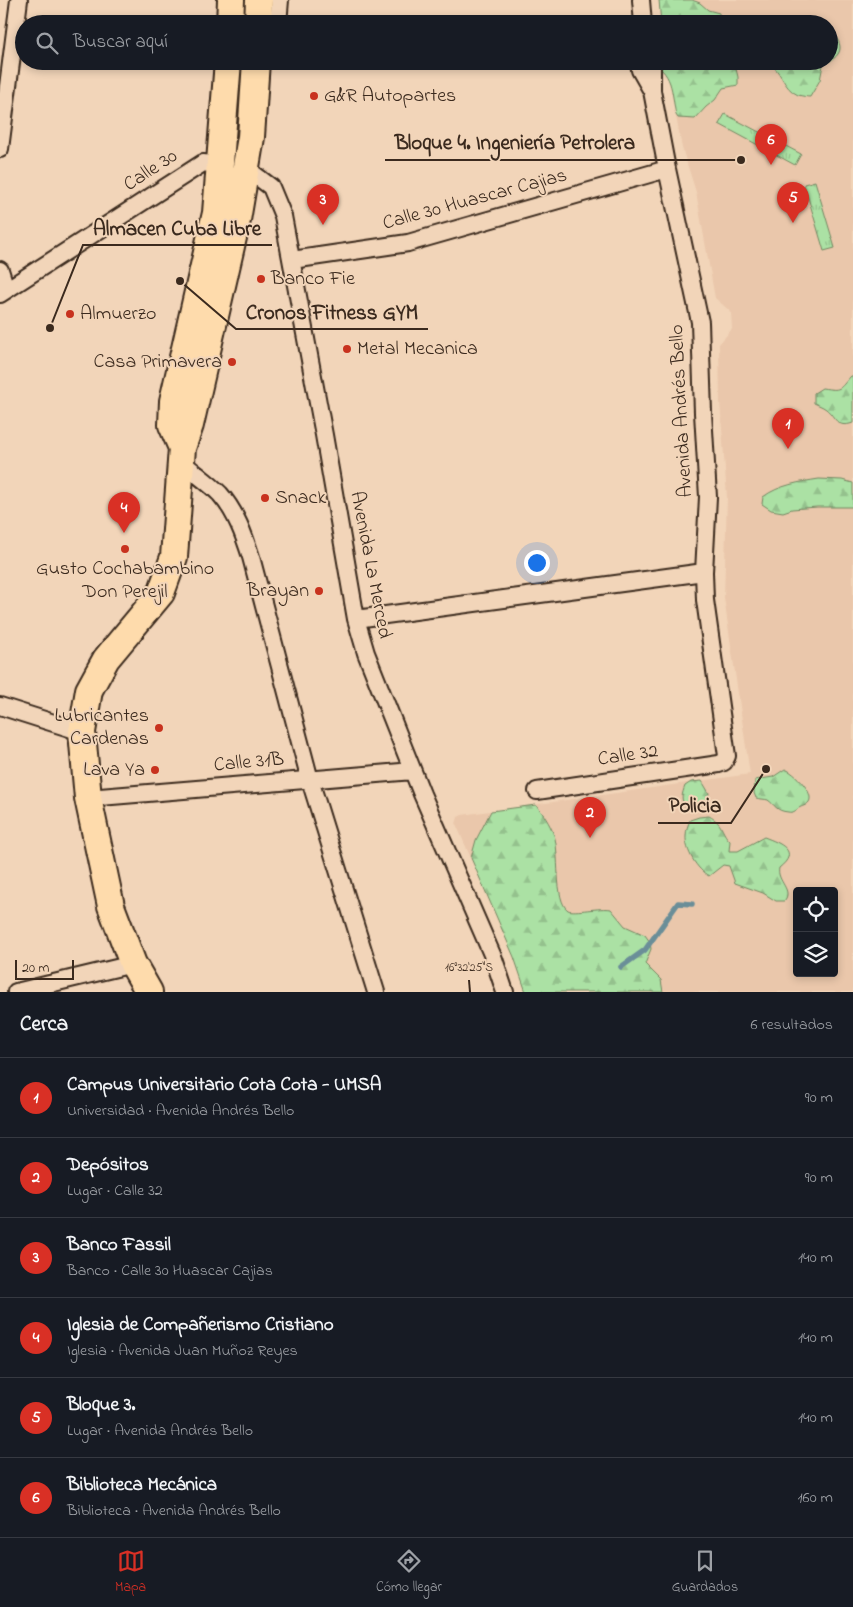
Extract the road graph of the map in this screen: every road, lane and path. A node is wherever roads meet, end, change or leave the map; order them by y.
1 (18, 0) edge
2 (231, 0) edge
3 (259, 0) edge
4 (280, 0) edge
5 (641, 0) edge
6 (16, 15) edge
7 (230, 15) edge
8 (258, 15) edge
9 (279, 15) edge
10 (642, 15) edge
11 (15, 25) edge
12 (227, 70) edge
13 (255, 70) edge
14 (640, 70) edge
15 (652, 70) edge
16 (652, 91) junction
17 (0, 149) edge
18 (220, 165) junction
19 (246, 168) junction
20 (667, 169) junction
21 (292, 260) junction
22 (0, 270) edge
23 (3, 291) edge
24 (182, 455) junction
25 (704, 572) junction
26 (356, 619) junction
27 (0, 706) edge
28 (82, 732) junction
29 (724, 762) joint
30 (414, 771) junction
31 (310, 780) junction
32 (537, 791) dead end
33 (88, 798) junction
34 (133, 964) junction
35 (16, 992) edge
36 (150, 992) edge
37 (376, 992) edge
38 (505, 992) edge

1 - 6 street
2 - 7 main road
3 - 8 main road
4 - 9 street
5 - 10 street
11 - 17 street
12 - 18 main road
13 - 19 main road
14 - 16 street
15 - 16 street, Avenida Andrés Bello
16 - 20 street, Avenida Andrés Bello
18 - 19 main road
18 - 23 street, Calle 30
18 - 24 main road
19 - 21 street, Avenida La Merced
19 - 24 main road
20 - 21 street, Calle 30 Huascar Cajias
20 - 25 street, Avenida Andrés Bello
21 - 26 street, Avenida La Merced
22 - 23 street
24 - 28 main road
24 - 31 street
25 - 26 street
25 - 29 street, Avenida Andrés Bello
26 - 30 street, Avenida La Merced
27 - 28 street
28 - 33 main road
29 - 32 street, Calle 32
30 - 31 street, Calle 31B
30 - 38 street, Avenida La Merced
31 - 33 street, Calle 31B
31 - 37 street
33 - 34 main road
34 - 35 street
34 - 36 main road

